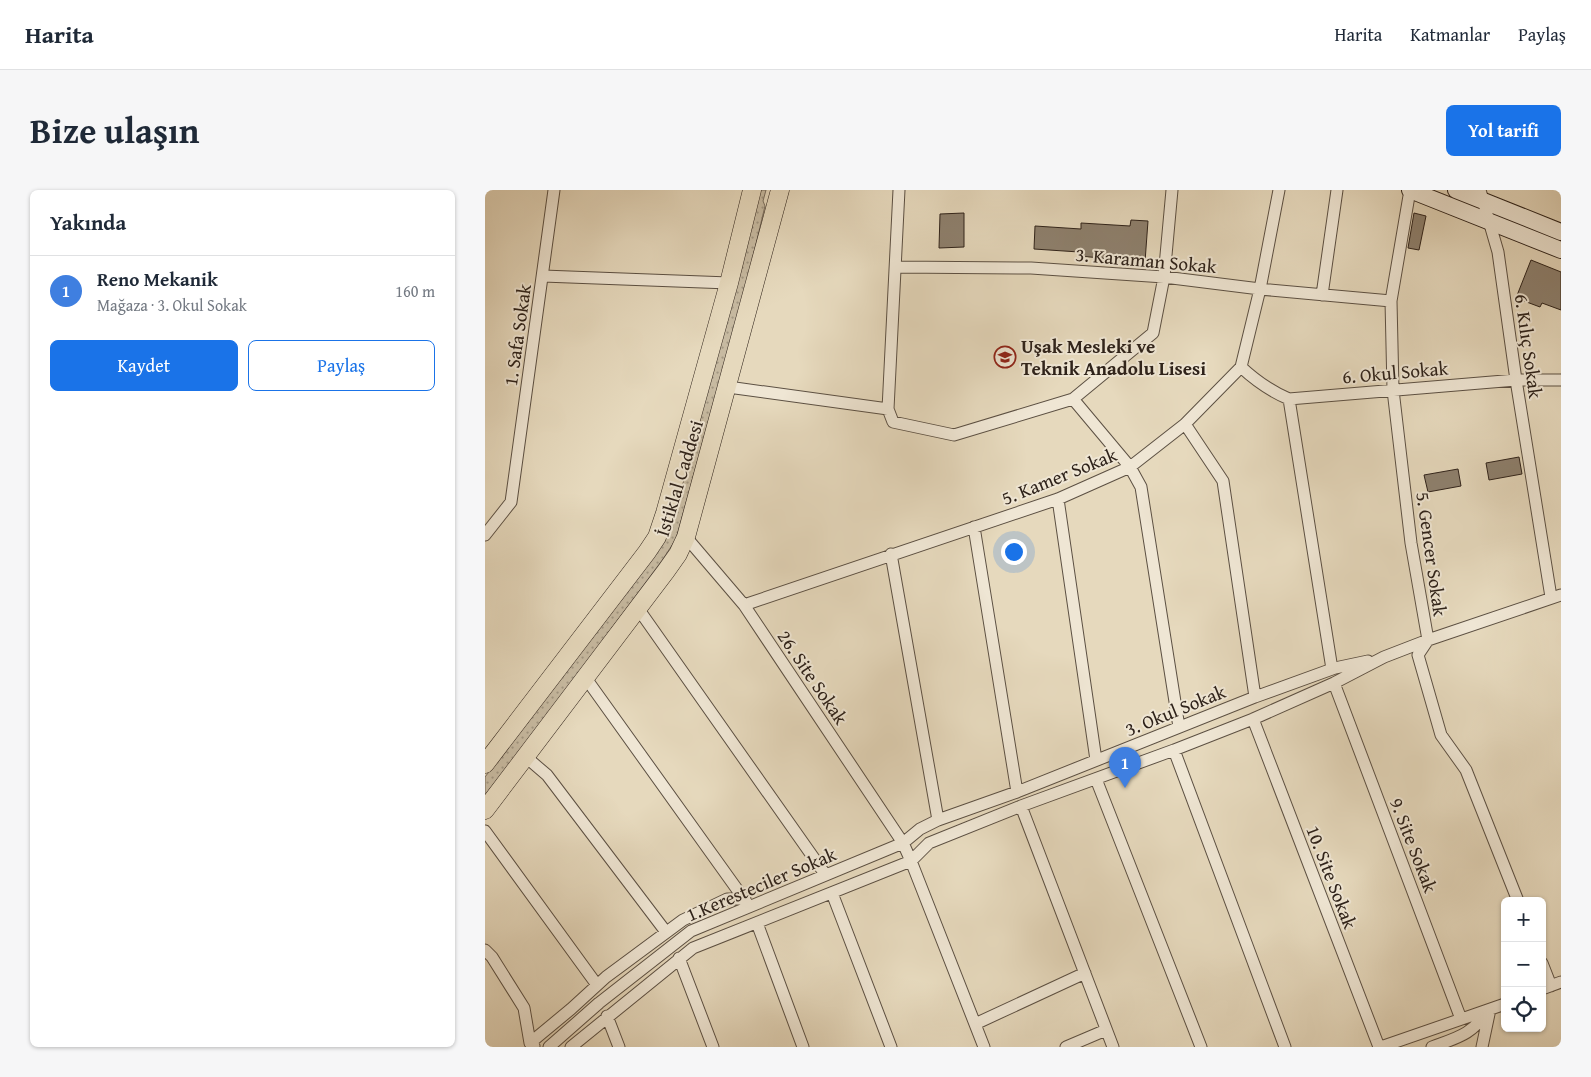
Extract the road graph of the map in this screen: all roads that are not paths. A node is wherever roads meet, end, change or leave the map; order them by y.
1 (554, 190) edge
2 (752, 190) edge
3 (780, 190) edge
4 (899, 190) edge
5 (1172, 190) edge
6 (1279, 190) edge
7 (1337, 190) edge
8 (1410, 190) edge
9 (1456, 190) edge
10 (1481, 195) edge
11 (1489, 221) junction
12 (1561, 232) edge
13 (1561, 250) edge
14 (896, 267) junction
15 (543, 276) junction
16 (1164, 278) junction
17 (729, 283) junction
18 (1261, 289) junction
19 (1322, 295) junction
20 (1391, 301) junction
21 (1241, 367) junction
22 (1516, 380) junction
23 (1561, 380) edge
24 (728, 387) junction
25 (1393, 390) junction
26 (1073, 399) junction
27 (1289, 399) junction
28 (888, 409) junction
29 (1185, 424) junction
30 (1130, 467) junction
31 (1058, 499) junction
32 (974, 527) junction
33 (485, 535) edge
34 (687, 537) junction
35 (891, 554) junction
36 (1556, 596) edge
37 (744, 604) junction
38 (637, 607) junction
39 (1427, 640) junction
40 (1384, 657) junction
41 (1332, 669) junction
42 (585, 677) junction
43 (1335, 683) junction
44 (1255, 697) junction
45 (1253, 719) junction
46 (1179, 727) junction
47 (1175, 750) junction
48 (526, 756) junction
49 (1096, 760) junction
50 (485, 764) edge
51 (1097, 779) junction
52 (1017, 792) junction
53 (1021, 806) junction
54 (485, 810) edge
55 (938, 820) junction
56 (485, 831) edge
57 (903, 843) junction
58 (911, 861) junction
59 (825, 874) junction
60 (832, 893) junction
61 (1516, 897) edge
62 (747, 903) junction
63 (757, 923) junction
64 (666, 932) junction
65 (485, 950) edge
66 (679, 958) junction
67 (1085, 973) junction
68 (1546, 973) edge
69 (597, 985) junction
70 (1551, 985) edge
71 (1501, 1006) edge
72 (1489, 1010) junction
73 (607, 1016) junction
74 (1461, 1019) junction
75 (975, 1024) junction
76 (1106, 1030) junction
77 (533, 1045) edge
78 (549, 1047) edge
79 (571, 1047) edge
80 (619, 1047) edge
81 (713, 1047) edge
82 (803, 1047) edge
83 (891, 1047) edge
84 (984, 1047) edge
85 (1066, 1047) edge
86 (1113, 1047) edge
87 (1201, 1047) edge
88 (1285, 1047) edge
89 (1380, 1047) edge
90 (1432, 1047) edge
91 (1482, 1047) edge

1 - 15 street, 1. Safa Sokak
2 - 17 main road, İstiklal Caddesi
3 - 24 main road, İstiklal Caddesi
4 - 14 street
5 - 16 street
6 - 18 street
7 - 19 street
8 - 11 street
8 - 20 street, 5. Gencer Sokak
9 - 10 street
10 - 11 street, 6. Kılıç Sokak
10 - 12 street
11 - 13 street
11 - 22 street, 6. Kılıç Sokak
14 - 16 street, 3. Karaman Sokak
14 - 28 street
15 - 17 street
15 - 33 street, 1. Safa Sokak
16 - 18 street, 3. Karaman Sokak
16 - 26 street
17 - 50 main road, İstiklal Caddesi
18 - 19 street, 3. Karaman Sokak
18 - 21 street
19 - 20 street, 3. Karaman Sokak
20 - 25 street, 5. Gencer Sokak
21 - 27 street
21 - 29 street, 5. Kamer Sokak
22 - 23 street, 6. Okul Sokak
22 - 25 street, 6. Okul Sokak
22 - 36 street, 6. Kılıç Sokak
24 - 28 street
24 - 34 main road, İstiklal Caddesi
25 - 27 street, 6. Okul Sokak
25 - 39 street, 5. Gencer Sokak
26 - 28 street
26 - 30 street
27 - 41 street
29 - 30 street, 5. Kamer Sokak
29 - 44 street
30 - 31 street, 5. Kamer Sokak
30 - 46 street
31 - 32 street, 5. Kamer Sokak
31 - 49 street
32 - 35 street, 5. Kamer Sokak
32 - 52 street
34 - 37 street, 26. Site Sokak
34 - 38 main road, İstiklal Caddesi
35 - 37 street, 5. Kamer Sokak
35 - 55 street
36 - 39 street, 3. Okul Sokak
37 - 57 street, 26. Site Sokak
38 - 42 main road, İstiklal Caddesi
38 - 59 street
39 - 40 street, 3. Okul Sokak
39 - 61 street, 5. Gencer Sokak
40 - 41 street, 3. Okul Sokak
40 - 43 street, 3. Okul Sokak
41 - 44 street, 3. Okul Sokak
42 - 48 main road, İstiklal Caddesi
42 - 62 street
43 - 45 street, 3. Okul Sokak
43 - 74 street, 9. Site Sokak
44 - 46 street, 3. Okul Sokak
45 - 47 street, 3. Okul Sokak
45 - 89 street, 10. Site Sokak
46 - 49 street, 3. Okul Sokak
47 - 51 street, 3. Okul Sokak
47 - 88 street
48 - 54 main road, İstiklal Caddesi
48 - 64 street
49 - 52 street, 3. Okul Sokak
51 - 53 street, 3. Okul Sokak
51 - 87 street
52 - 55 street, 3. Okul Sokak
53 - 58 street, 3. Okul Sokak
53 - 67 street
55 - 57 street, 3. Okul Sokak
56 - 69 street
57 - 58 street, 26. Site Sokak
57 - 59 street, 1.Keresteciler Sokak
58 - 60 street, 1.Keresteciler Sokak
58 - 75 street, 26. Site Sokak
59 - 62 street, 1.Keresteciler Sokak
60 - 63 street, 1.Keresteciler Sokak
60 - 83 street
62 - 64 street
62 - 78 street, 1.Keresteciler Sokak
63 - 66 street, 1.Keresteciler Sokak
63 - 82 street
64 - 69 street
65 - 77 street
66 - 73 street, 1.Keresteciler Sokak
66 - 81 street
67 - 75 street
67 - 76 street
68 - 70 street
69 - 77 street
71 - 72 street
72 - 74 street
72 - 90 street
72 - 91 street
73 - 79 street, 1.Keresteciler Sokak
73 - 80 street
74 - 89 street
75 - 84 street, 26. Site Sokak
76 - 85 street
76 - 86 street

